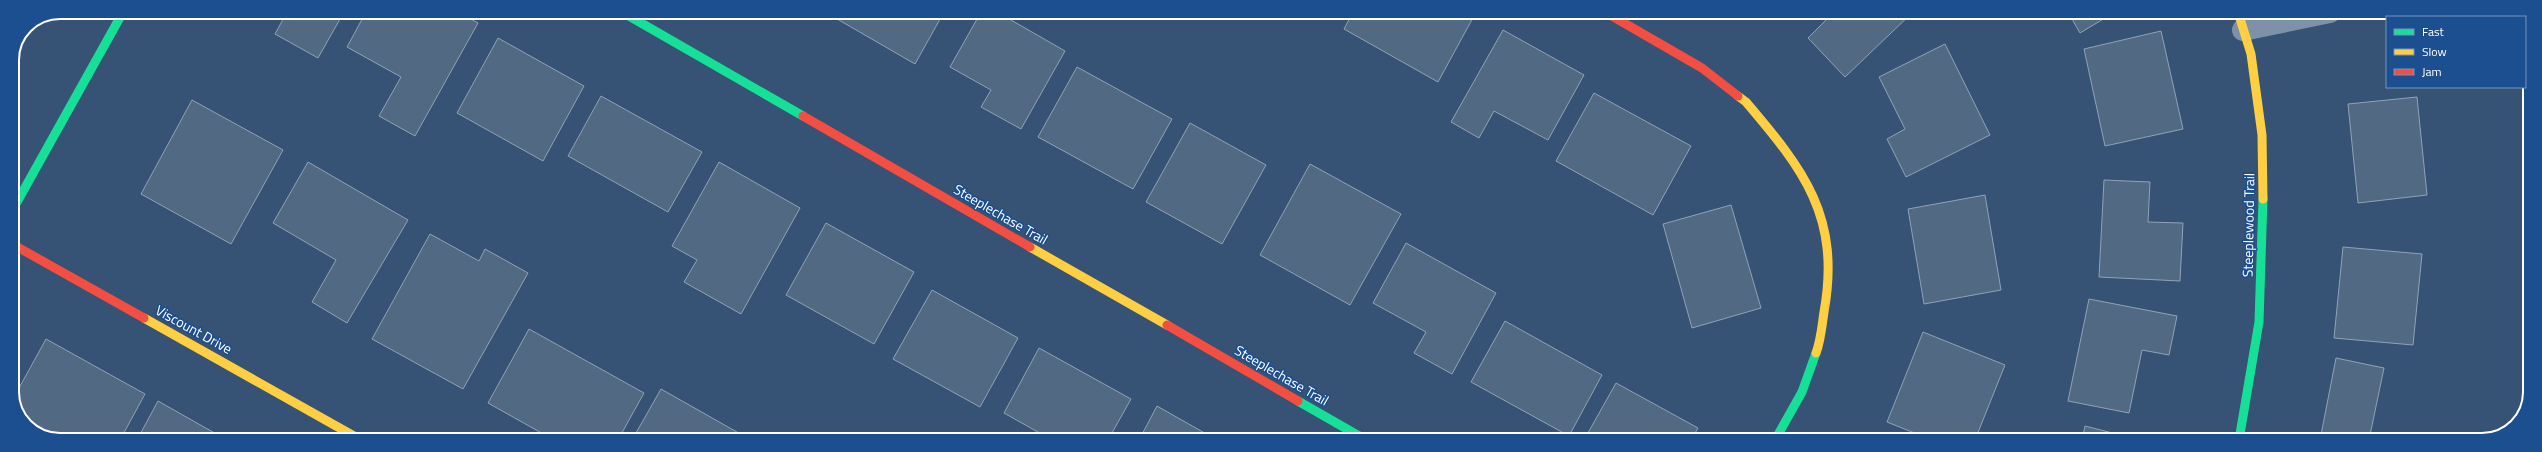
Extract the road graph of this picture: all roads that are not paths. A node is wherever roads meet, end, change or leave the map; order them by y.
1 (119, 19) edge
2 (634, 19) edge
3 (1617, 19) edge
4 (2261, 19) edge
5 (2241, 21) edge
6 (19, 198) edge
7 (19, 248) edge
8 (349, 433) edge
9 (1354, 433) edge
10 (1779, 433) edge
11 (2240, 433) edge

1 - 6 street
2 - 9 street, Steeplechase Trail
3 - 10 street
4 - 5 street
5 - 11 street, Steeplewood Trail
7 - 8 street, Viscount Drive

